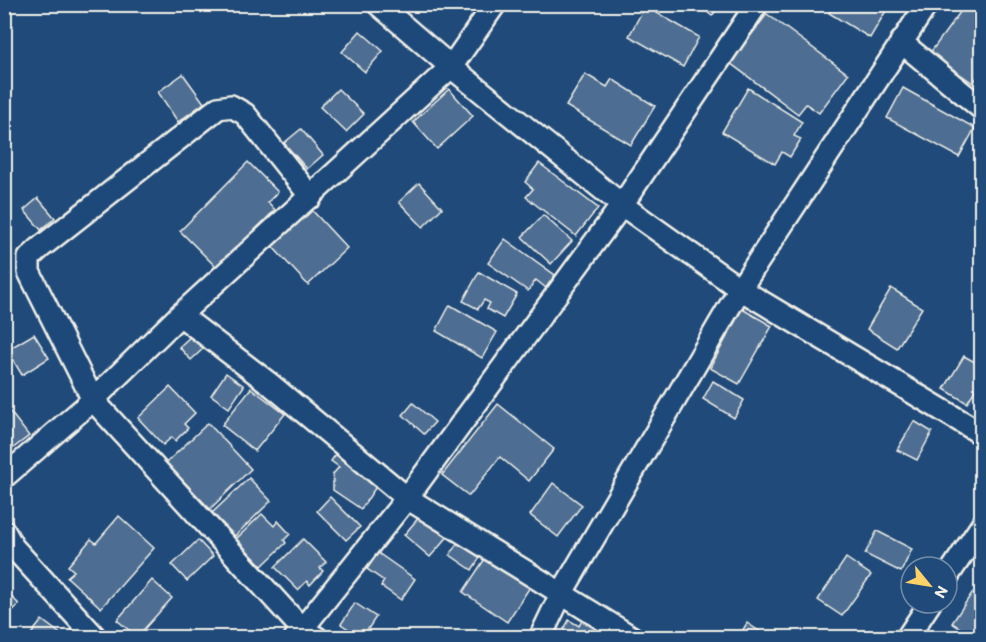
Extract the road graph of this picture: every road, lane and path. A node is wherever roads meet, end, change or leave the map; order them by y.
1 (378, 4) edge
2 (495, 4) edge
3 (757, 4) edge
4 (927, 4) edge
5 (901, 42) junction
6 (451, 67) junction
7 (981, 109) edge
8 (310, 197) junction
9 (622, 205) junction
10 (740, 289) junction
11 (180, 315) junction
12 (93, 400) junction
13 (981, 434) edge
14 (4, 477) edge
15 (407, 498) junction
16 (981, 525) edge
17 (4, 531) edge
18 (959, 559) edge
19 (561, 594) junction
20 (922, 615) edge
21 (305, 635) edge
22 (96, 638) edge
23 (540, 638) edge
24 (633, 638) edge
25 (907, 638) edge

1 - 6 street
2 - 6 street
3 - 9 street
4 - 5 street
5 - 7 street
5 - 10 street
6 - 8 street
6 - 9 street
8 - 11 street
8 - 12 street
9 - 10 street
9 - 15 street
10 - 13 street
10 - 19 street
11 - 12 street
11 - 15 street
12 - 14 street
12 - 21 street
15 - 19 street
15 - 21 street
16 - 18 street
17 - 22 street
19 - 23 street
19 - 24 street
20 - 25 street

